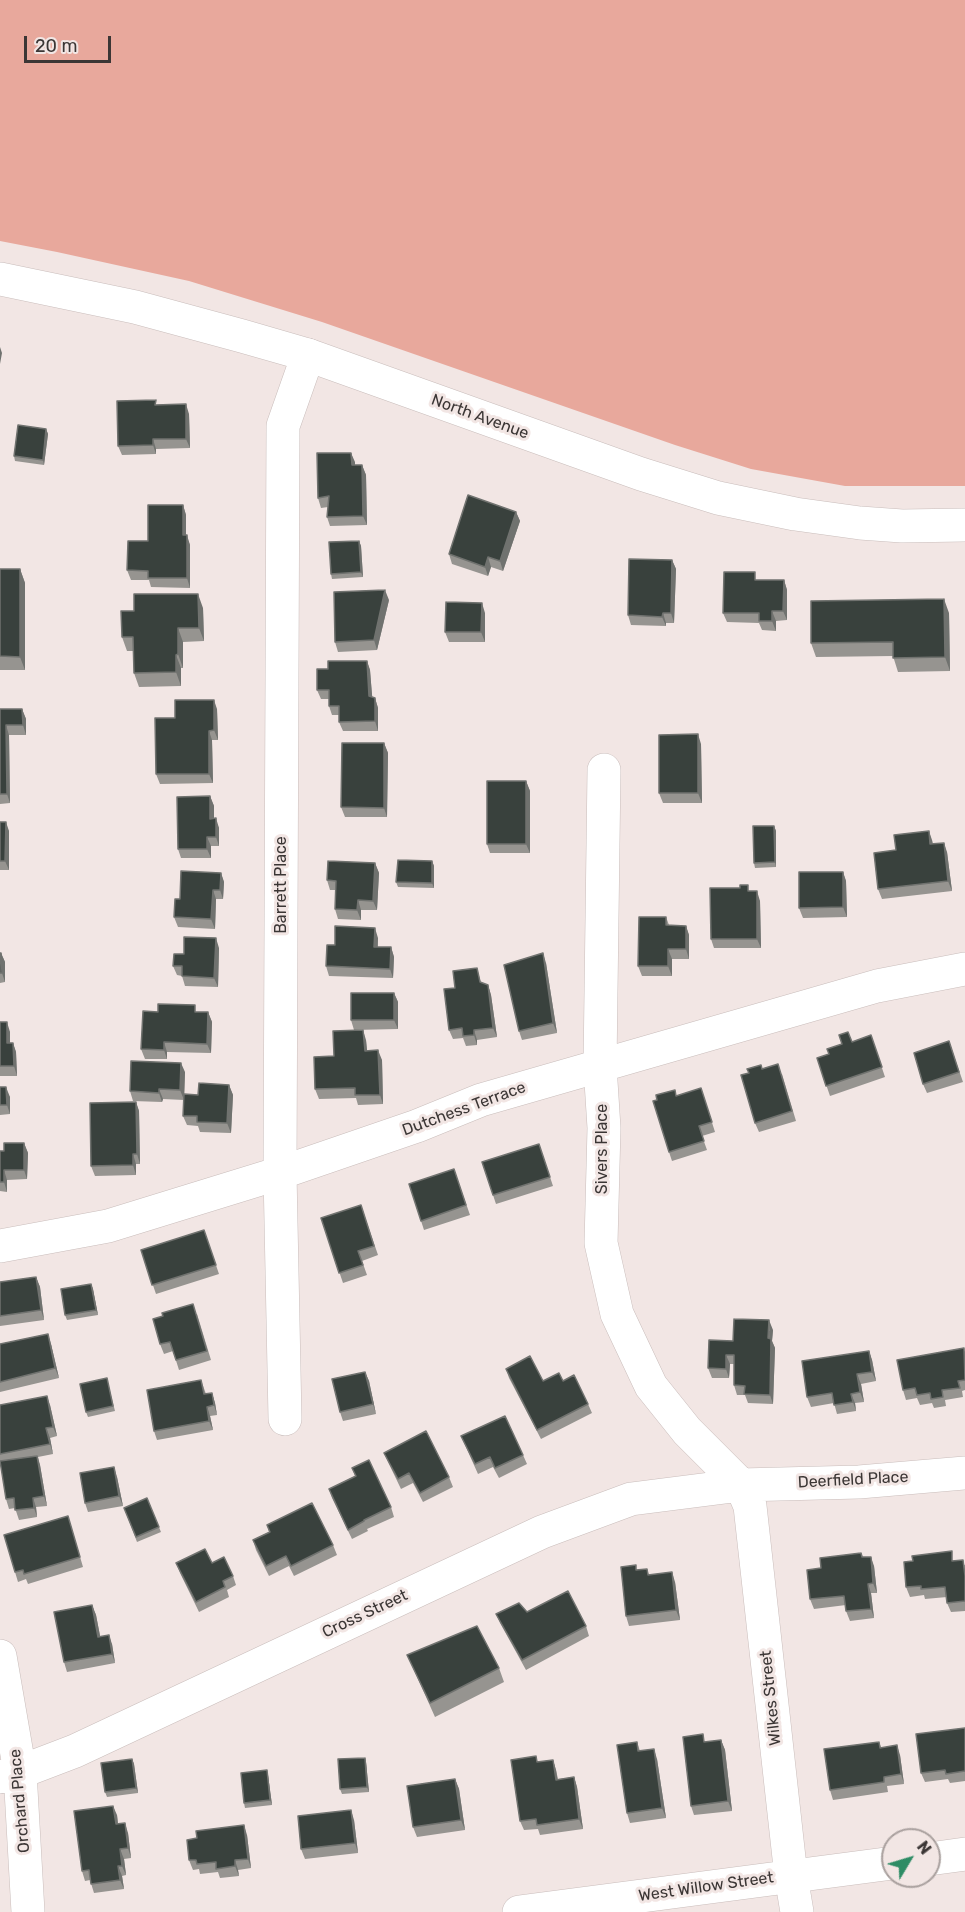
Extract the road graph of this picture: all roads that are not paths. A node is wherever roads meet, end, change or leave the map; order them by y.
1 (0, 279) edge
2 (308, 355) junction
3 (965, 525) edge
4 (604, 770) dead end
5 (965, 969) edge
6 (600, 1066) junction
7 (280, 1173) junction
8 (0, 1246) edge
9 (285, 1419) dead end
10 (965, 1473) edge
11 (741, 1485) junction
12 (0, 1656) edge
13 (10, 1774) edge
14 (965, 1854) edge
15 (941, 1857) edge
16 (881, 1865) edge
17 (791, 1876) junction
18 (28, 1912) edge
19 (519, 1912) edge
20 (797, 1912) edge

1 - 2 street, North Avenue
2 - 3 street, North Avenue
2 - 7 street, Barrett Place
4 - 6 street, Sivers Place
5 - 6 street, Dutchess Terrace
6 - 7 street, Dutchess Terrace
6 - 11 street, Sivers Place
7 - 8 street, Dutchess Terrace
7 - 9 street, Barrett Place
10 - 11 street, Deerfield Place
11 - 13 street, Cross Street
11 - 17 street, Wilkes Street
12 - 13 street, Orchard Place
13 - 18 street, Orchard Place
14 - 15 street
16 - 17 street, West Willow Street
17 - 19 street, West Willow Street
17 - 20 street, Wilkes Street

